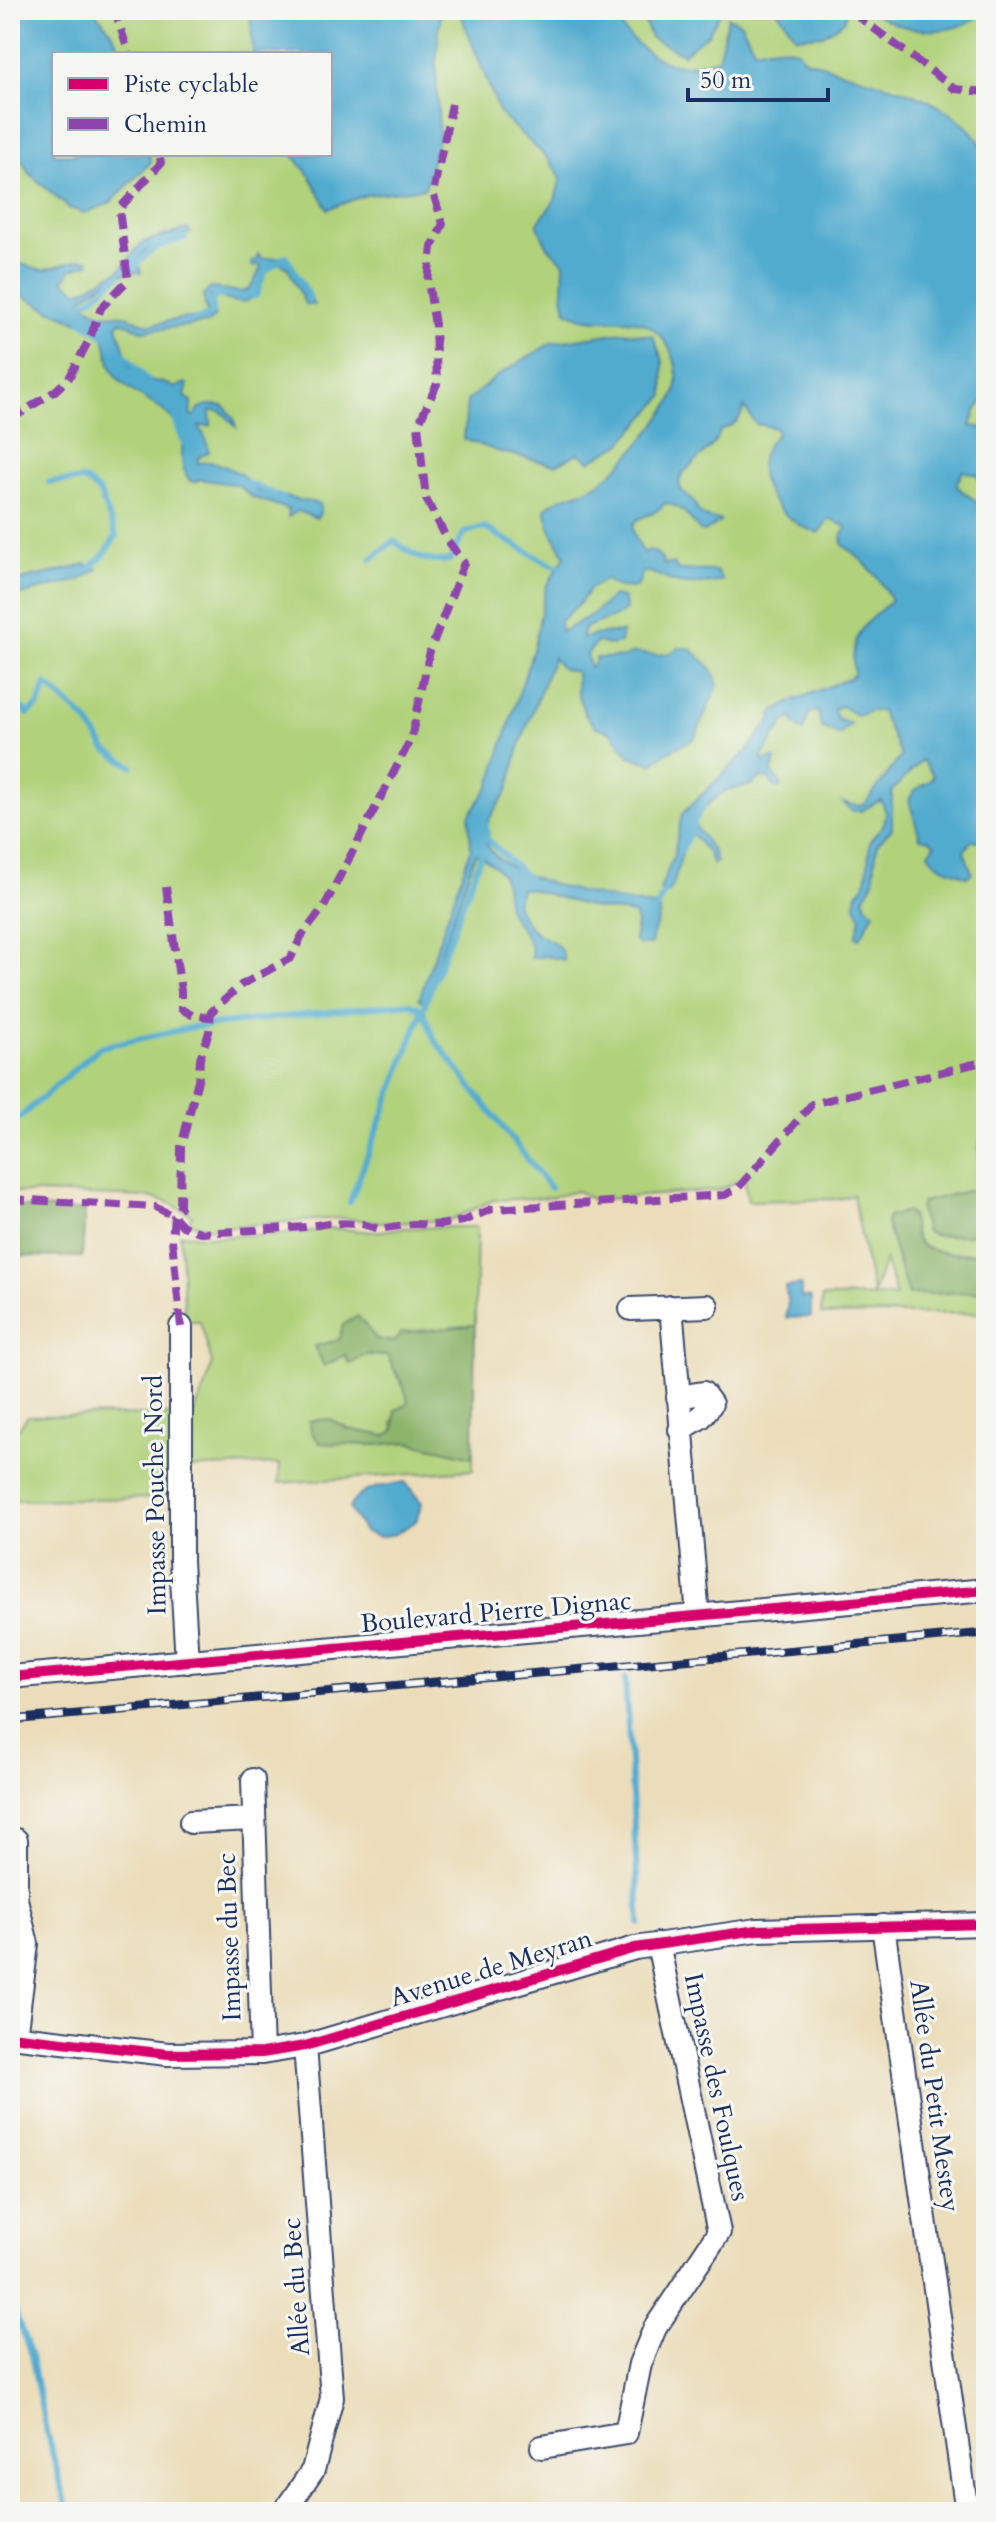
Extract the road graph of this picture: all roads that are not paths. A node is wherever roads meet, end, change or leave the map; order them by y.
1 (707, 1306) dead end
2 (671, 1307) junction
3 (631, 1309) dead end
4 (181, 1327) dead end
5 (678, 1397) junction
6 (680, 1430) junction
7 (986, 1590) edge
8 (698, 1616) junction
9 (187, 1662) junction
10 (10, 1677) edge
11 (253, 1780) dead end
12 (253, 1819) junction
13 (191, 1822) dead end
14 (16, 1840) dead end
15 (986, 1924) edge
16 (883, 1926) junction
17 (658, 1944) junction
18 (13, 2036) edge
19 (305, 2046) junction
20 (262, 2053) junction
21 (542, 2447) dead end
22 (284, 2512) edge
23 (967, 2512) edge

1 - 2 street
2 - 3 street
2 - 5 street
4 - 9 street, Impasse Pouche Nord
5 - 6 street
5 - 6 street
6 - 8 street
7 - 8 street, Boulevard Pierre Dignac
8 - 9 street, Boulevard Pierre Dignac
9 - 10 street, Boulevard Pierre Dignac
11 - 12 street, Impasse du Bec
12 - 13 street, Impasse du Bec
12 - 20 street, Impasse du Bec
14 - 18 street
15 - 16 street, Avenue de Meyran
16 - 17 street, Avenue de Meyran
16 - 23 street, Allée du Petit Mestey
17 - 19 street, Avenue de Meyran
17 - 21 street, Impasse des Foulques
18 - 20 street, Avenue de Meyran
19 - 20 street, Avenue de Meyran
19 - 22 street, Allée du Bec

